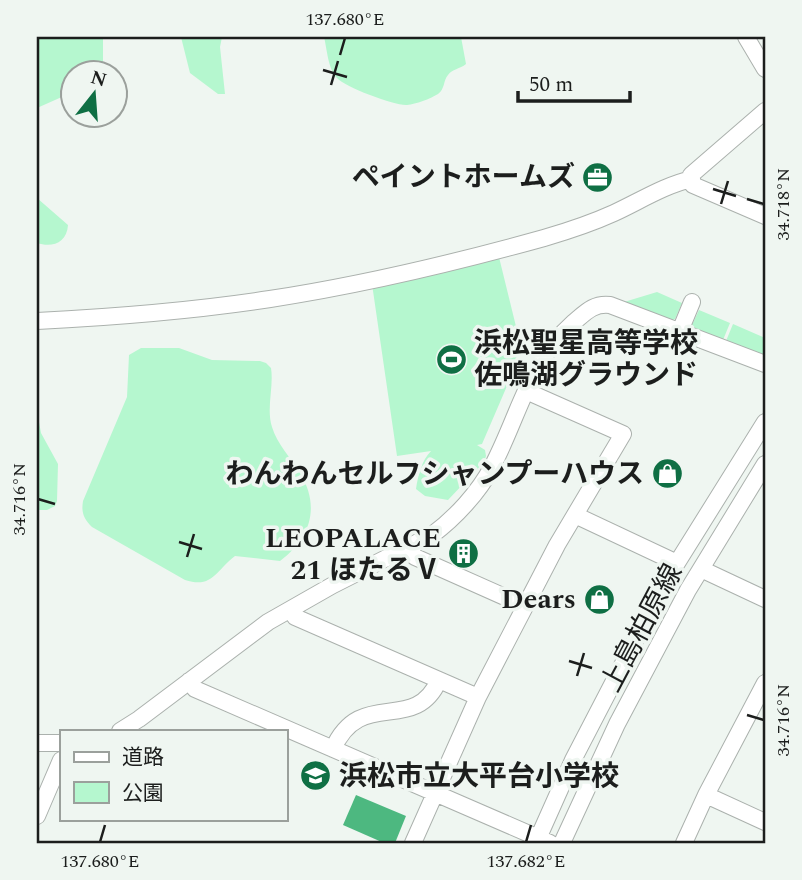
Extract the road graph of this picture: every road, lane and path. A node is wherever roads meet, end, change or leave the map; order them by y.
1 (746, 37) edge
2 (765, 69) edge
3 (765, 111) edge
4 (692, 179) junction
5 (765, 216) edge
6 (692, 302) dead end
7 (37, 321) edge
8 (680, 331) junction
9 (765, 364) edge
10 (526, 391) junction
11 (765, 422) edge
12 (765, 464) edge
13 (575, 515) junction
14 (410, 547) junction
15 (677, 563) junction
16 (701, 569) junction
17 (765, 599) edge
18 (525, 606) junction
19 (291, 609) junction
20 (439, 680) junction
21 (189, 681) junction
22 (765, 683) edge
23 (478, 697) junction
24 (759, 708) edge
25 (121, 730) edge
26 (37, 743) edge
27 (60, 743) edge
28 (333, 749) junction
29 (60, 762) edge
30 (435, 793) junction
31 (706, 796) junction
32 (37, 816) edge
33 (765, 822) edge
34 (541, 842) edge
35 (413, 843) edge
36 (562, 843) edge
37 (684, 843) edge

1 - 2 street
3 - 4 street
4 - 5 street
4 - 7 street
6 - 8 street
8 - 9 street
8 - 10 street
10 - 13 street
10 - 14 street
11 - 15 street, 上島柏原線
12 - 16 street, 上島柏原線
13 - 15 street
13 - 18 street
14 - 18 street
14 - 19 street
15 - 34 street, 上島柏原線
16 - 17 street
16 - 36 street, 上島柏原線
18 - 23 street
19 - 20 street
19 - 21 street
20 - 23 street
20 - 28 street
21 - 25 street
21 - 28 street
22 - 24 street
23 - 30 street
24 - 31 street
26 - 27 street
28 - 30 street
29 - 32 street
30 - 34 street
30 - 35 street
31 - 33 street
31 - 37 street

